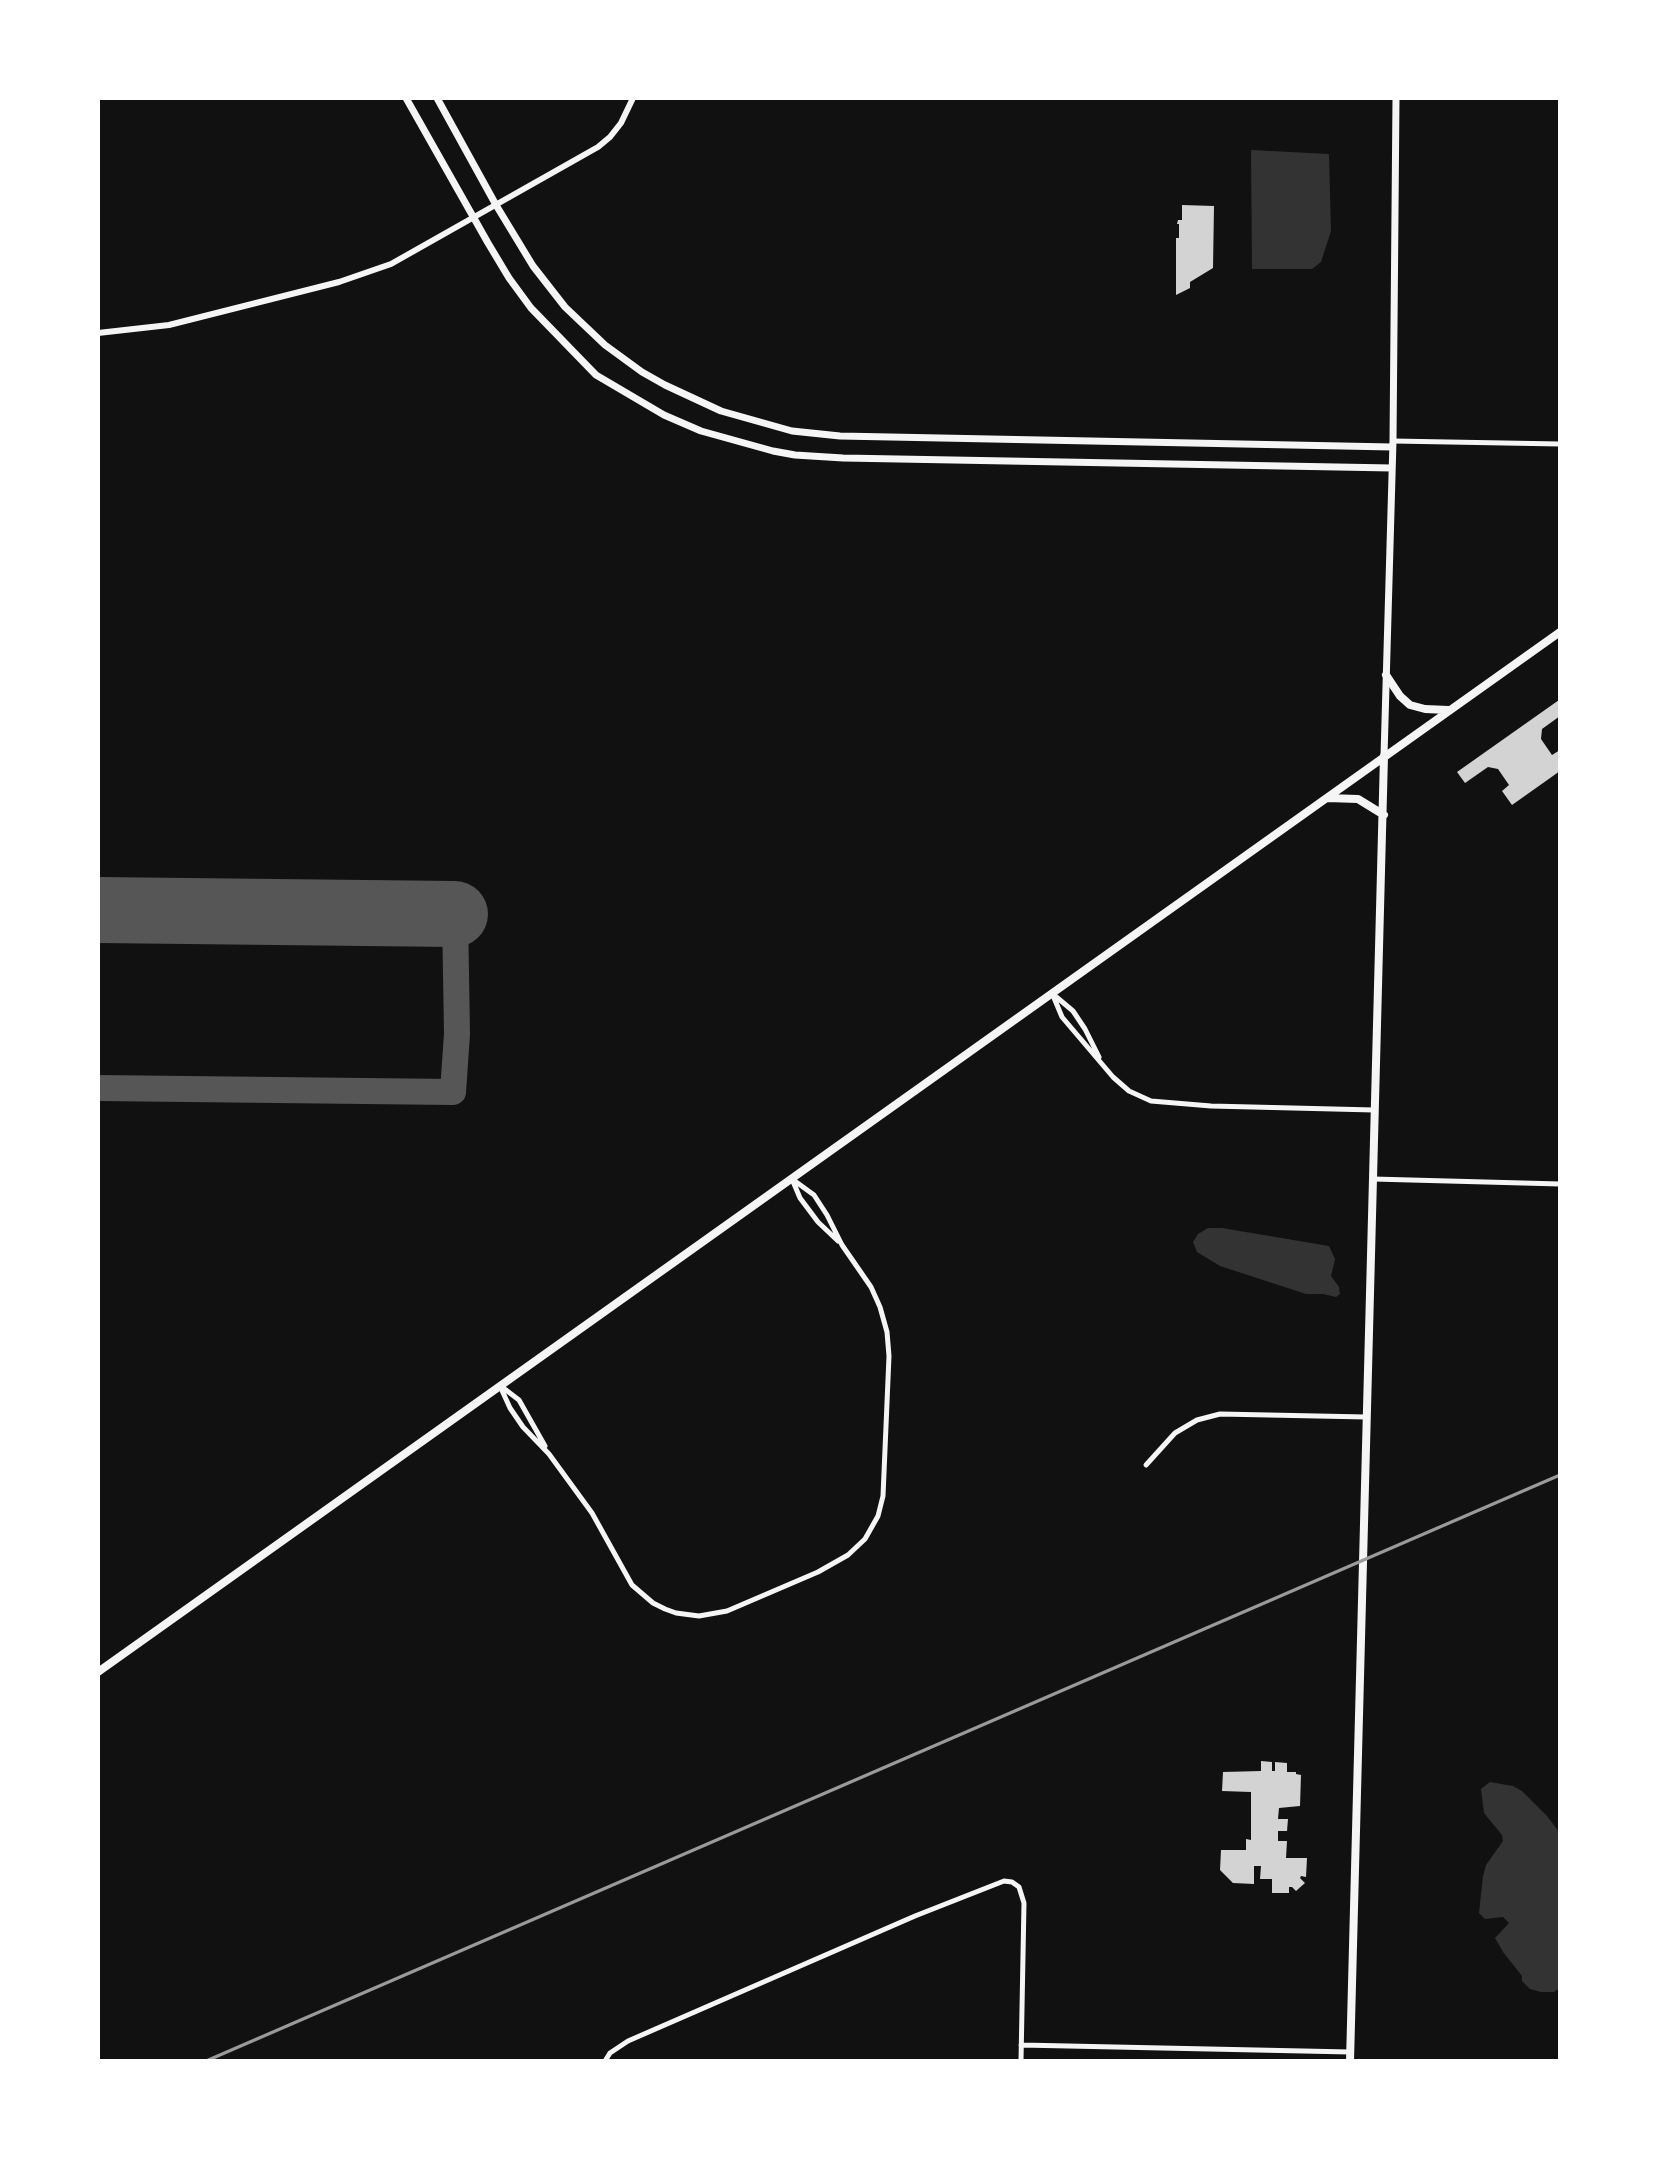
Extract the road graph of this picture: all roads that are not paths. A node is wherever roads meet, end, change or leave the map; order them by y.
1 (406, 98) edge
2 (437, 98) edge
3 (633, 98) edge
4 (1396, 98) edge
5 (496, 205) junction
6 (473, 217) junction
7 (98, 333) edge
8 (1392, 444) junction
9 (1560, 444) edge
10 (1392, 468) junction
11 (1560, 632) edge
12 (1386, 675) junction
13 (1449, 710) junction
14 (1384, 756) junction
15 (1327, 798) junction
16 (1384, 815) junction
17 (1052, 993) junction
18 (1103, 1066) junction
19 (1375, 1110) junction
20 (791, 1178) junction
21 (1373, 1179) junction
22 (1560, 1184) edge
23 (842, 1245) junction
24 (500, 1386) junction
25 (1367, 1417) junction
26 (549, 1454) junction
27 (1146, 1465) dead end
28 (98, 1672) edge
29 (1021, 2045) junction
30 (1350, 2057) edge
31 (605, 2061) edge
32 (1021, 2061) edge

1 - 6 main road
2 - 5 main road
3 - 5 street
4 - 8 main road
5 - 6 street
5 - 8 main road
6 - 7 street
6 - 10 main road
8 - 9 street
8 - 10 main road
10 - 12 main road
11 - 13 main road
12 - 13 main road
12 - 14 main road
13 - 14 main road
14 - 15 main road
14 - 16 main road
15 - 16 main road
15 - 17 main road
16 - 19 main road
17 - 18 street
17 - 18 street
17 - 20 main road
18 - 19 street
19 - 21 main road
20 - 23 street
20 - 23 street
20 - 24 main road
21 - 22 street
21 - 25 main road
23 - 26 street
24 - 26 street
24 - 26 street
24 - 28 main road
25 - 27 street
25 - 30 main road
29 - 30 street
29 - 31 street
29 - 32 street

